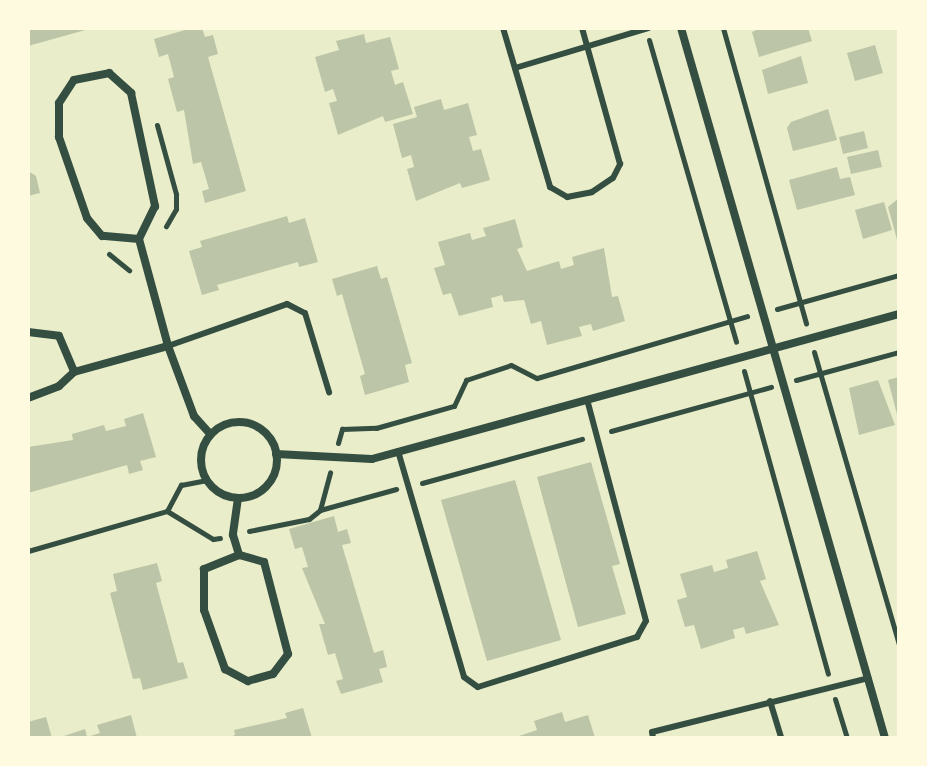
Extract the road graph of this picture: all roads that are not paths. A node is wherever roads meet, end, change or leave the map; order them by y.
1 (503, 28) edge
2 (582, 28) edge
3 (647, 28) edge
4 (681, 28) edge
5 (587, 46) junction
6 (515, 68) junction
7 (139, 239) junction
8 (899, 314) edge
9 (28, 332) edge
10 (168, 346) junction
11 (775, 349) junction
12 (74, 372) junction
13 (329, 392) dead end
14 (28, 398) edge
15 (587, 400) junction
16 (210, 434) junction
17 (398, 451) junction
18 (276, 454) junction
19 (238, 498) junction
20 (239, 555) junction
21 (868, 678) junction
22 (770, 701) junction
23 (653, 738) edge
24 (781, 738) edge
25 (885, 738) edge

1 - 6 lane
2 - 5 lane
3 - 5 lane
4 - 11 street
5 - 6 lane
5 - 6 lane
7 - 7 street
7 - 10 street
8 - 11 street
9 - 12 street
10 - 12 street
10 - 13 lane
10 - 16 street
11 - 15 street
11 - 21 street
12 - 14 street
15 - 17 street
15 - 17 lane
16 - 18 street
16 - 19 street
17 - 18 street
18 - 19 street
19 - 20 street
20 - 20 street
21 - 22 lane
21 - 25 street
22 - 23 lane
22 - 24 lane

